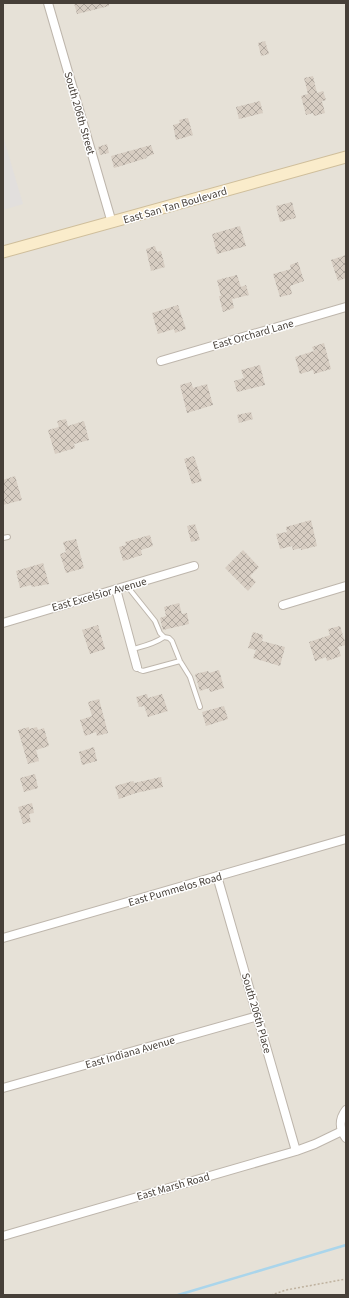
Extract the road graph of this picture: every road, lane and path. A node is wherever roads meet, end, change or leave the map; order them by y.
1 (48, 3) edge
2 (346, 157) edge
3 (112, 223) junction
4 (3, 252) edge
5 (346, 307) edge
6 (161, 361) dead end
7 (194, 566) dead end
8 (127, 586) junction
9 (346, 586) edge
10 (116, 589) junction
11 (283, 605) dead end
12 (3, 623) edge
13 (164, 637) junction
14 (133, 649) junction
15 (180, 661) junction
16 (138, 667) joint
17 (200, 707) dead end
18 (346, 840) edge
19 (217, 876) junction
20 (3, 938) edge
21 (258, 1016) junction
22 (3, 1088) edge
23 (346, 1110) edge
24 (344, 1134) edge
25 (296, 1151) junction
26 (3, 1236) edge
27 (346, 1279) edge
28 (271, 1295) edge

1 - 3 street, South 206th Street
2 - 3 street, East San Tan Boulevard
3 - 4 street, East San Tan Boulevard
5 - 6 street, East Orchard Lane
7 - 8 street, East Excelsior Avenue
8 - 10 street, East Excelsior Avenue
8 - 13 lane
9 - 11 street
10 - 12 street, East Excelsior Avenue
10 - 14 street
13 - 14 lane
13 - 15 lane
14 - 16 street
15 - 16 lane
15 - 17 lane
18 - 19 street, East Pummelos Road
19 - 20 street, East Pummelos Road
19 - 21 street, South 206th Place
21 - 22 street, East Indiana Avenue
21 - 25 street, South 206th Place
23 - 24 street, East Marsh Road
24 - 25 street, East Marsh Road
25 - 26 street, East Marsh Road
27 - 28 path

